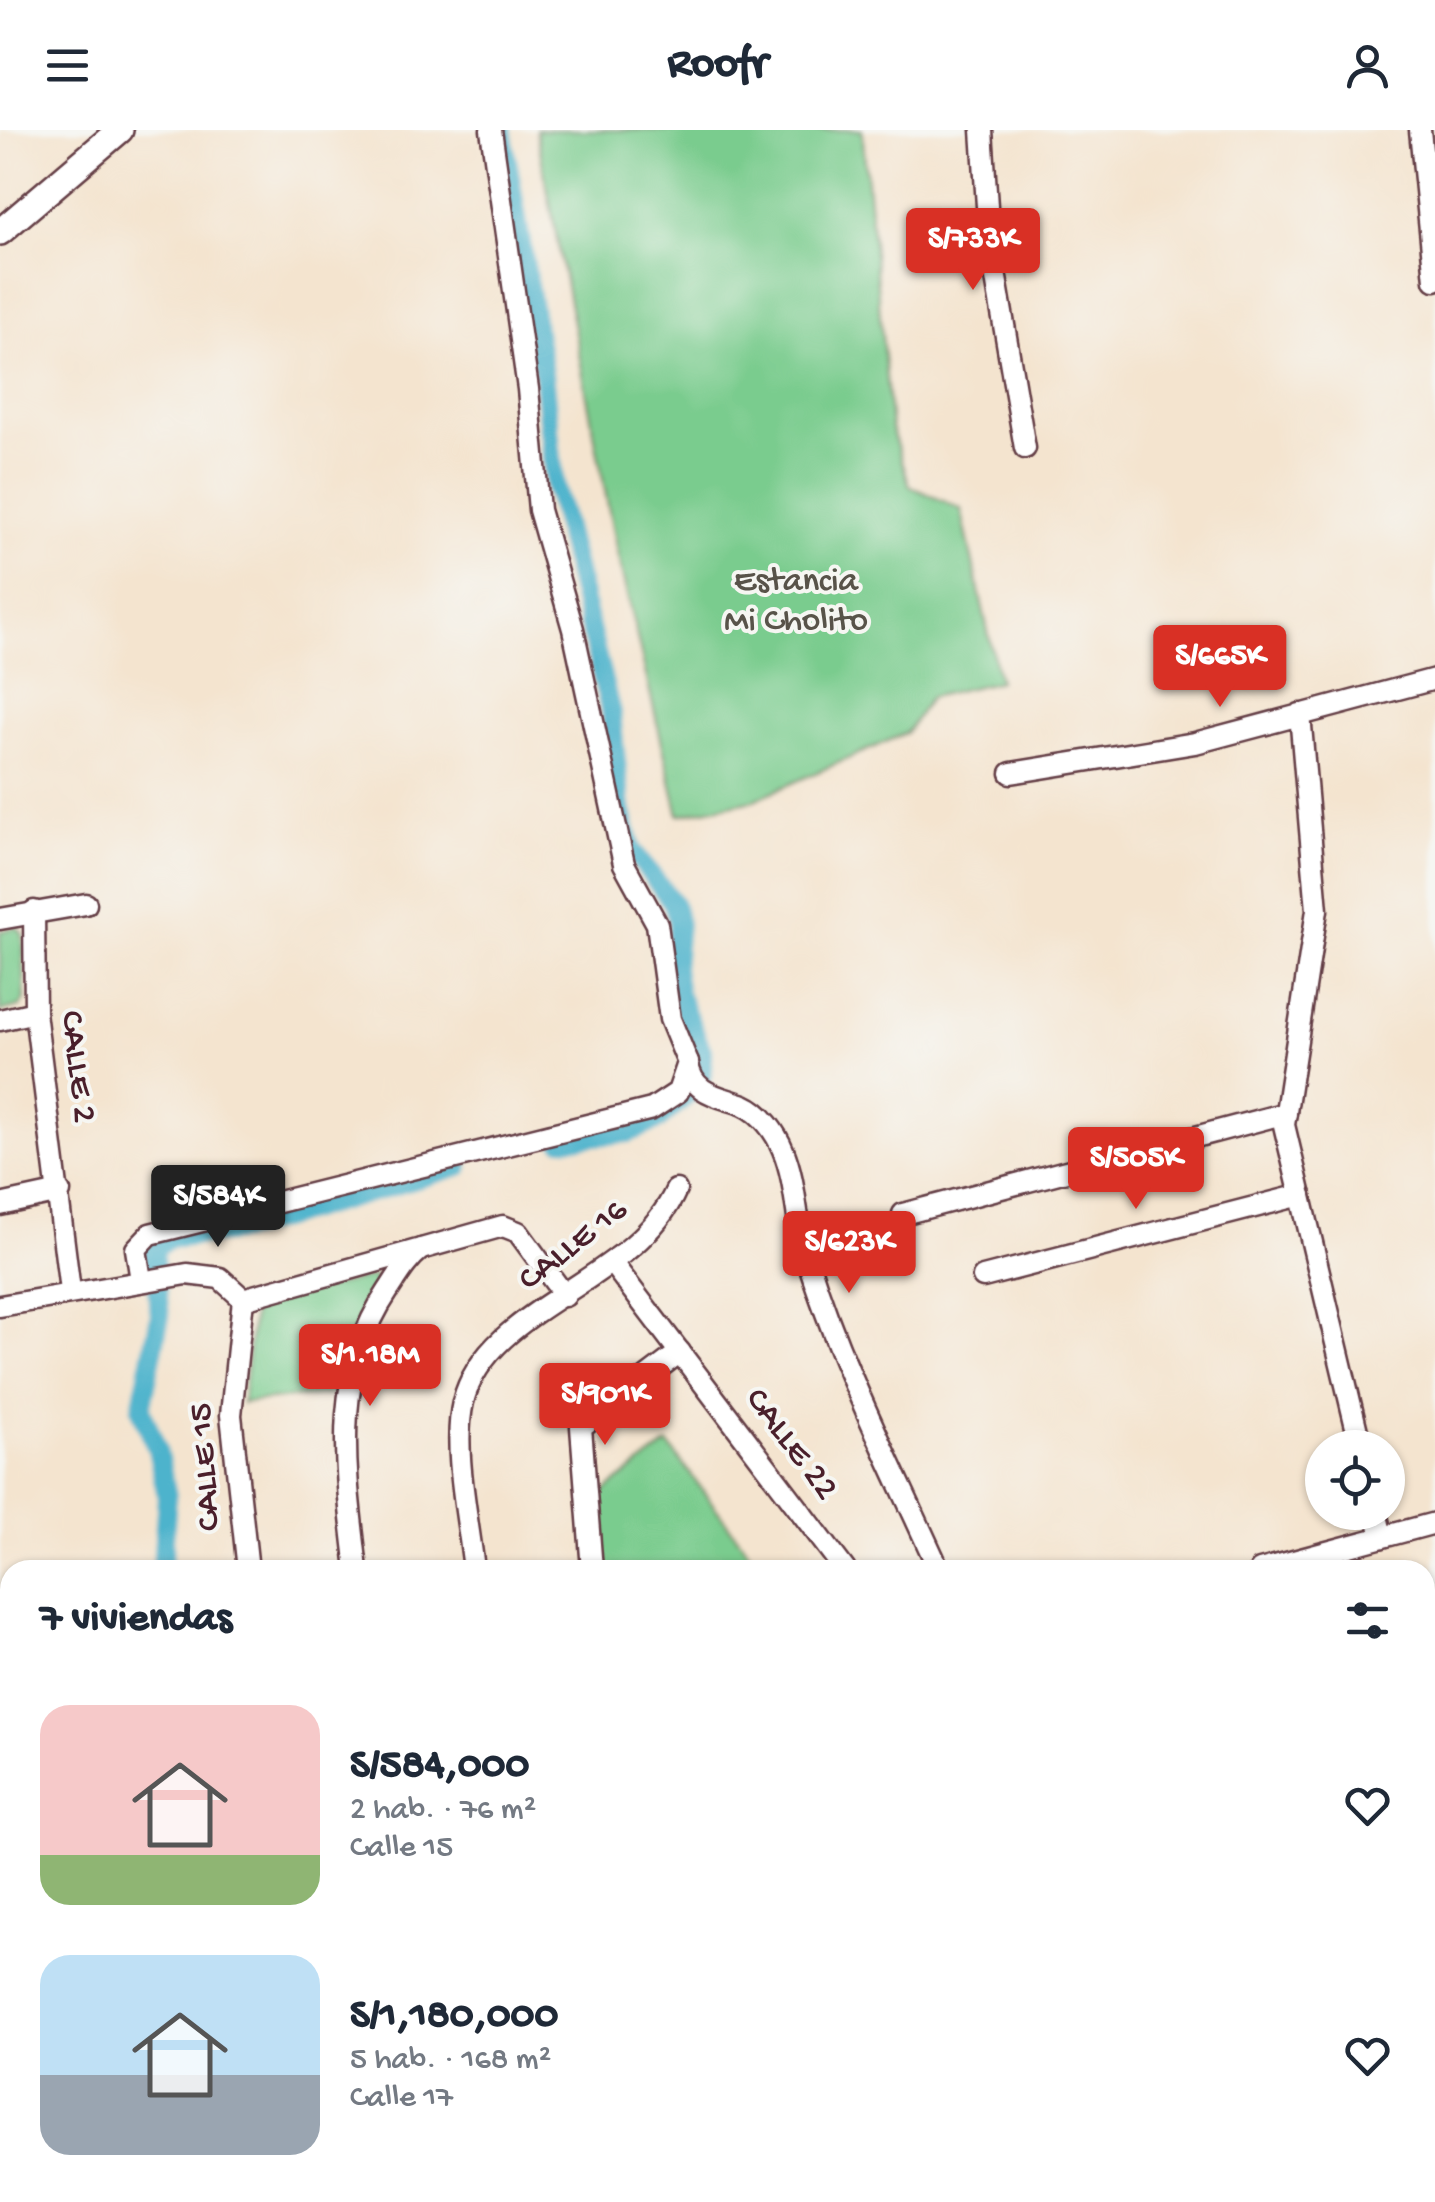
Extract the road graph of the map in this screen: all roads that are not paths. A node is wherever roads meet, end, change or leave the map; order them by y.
1 (120, 130) edge
2 (492, 130) edge
3 (982, 130) edge
4 (1420, 130) edge
5 (0, 232) edge
6 (1435, 280) edge
7 (1025, 448) dead end
8 (1435, 679) edge
9 (1300, 714) junction
10 (1011, 773) dead end
11 (86, 904) dead end
12 (34, 911) junction
13 (0, 919) edge
14 (35, 1012) junction
15 (0, 1020) edge
16 (693, 1076) junction
17 (1286, 1112) junction
18 (676, 1190) dead end
19 (60, 1192) junction
20 (1301, 1195) junction
21 (0, 1205) edge
22 (902, 1214) dead end
23 (422, 1248) junction
24 (612, 1264) junction
25 (983, 1277) dead end
26 (148, 1279) junction
27 (70, 1290) junction
28 (565, 1296) junction
29 (243, 1299) junction
30 (0, 1306) edge
31 (680, 1352) junction
32 (1357, 1430) edge
33 (1435, 1523) edge
34 (1380, 1530) edge
35 (1382, 1537) junction
36 (247, 1560) edge
37 (356, 1560) edge
38 (473, 1560) edge
39 (591, 1560) edge
40 (837, 1560) edge
41 (934, 1560) edge
42 (1297, 1560) edge

1 - 5 main road
2 - 16 street
3 - 7 street
4 - 6 street
8 - 9 street
9 - 10 street
9 - 17 street
11 - 12 street
12 - 13 street
12 - 14 street, CALLE 2
14 - 15 street
14 - 19 street, CALLE 2
16 - 26 street
16 - 41 street
17 - 20 street
17 - 22 street
18 - 24 street, CALLE 16
19 - 21 street
19 - 27 street, CALLE 2
20 - 25 street
20 - 32 street
23 - 28 street
23 - 29 street
23 - 37 street
24 - 28 street, CALLE 16
24 - 31 street, CALLE 22
26 - 27 street
26 - 29 street
27 - 30 street
28 - 38 street, CALLE 16
29 - 36 street, CALLE 15
31 - 39 street
31 - 40 street, CALLE 22
33 - 35 street
34 - 35 street
35 - 42 street

